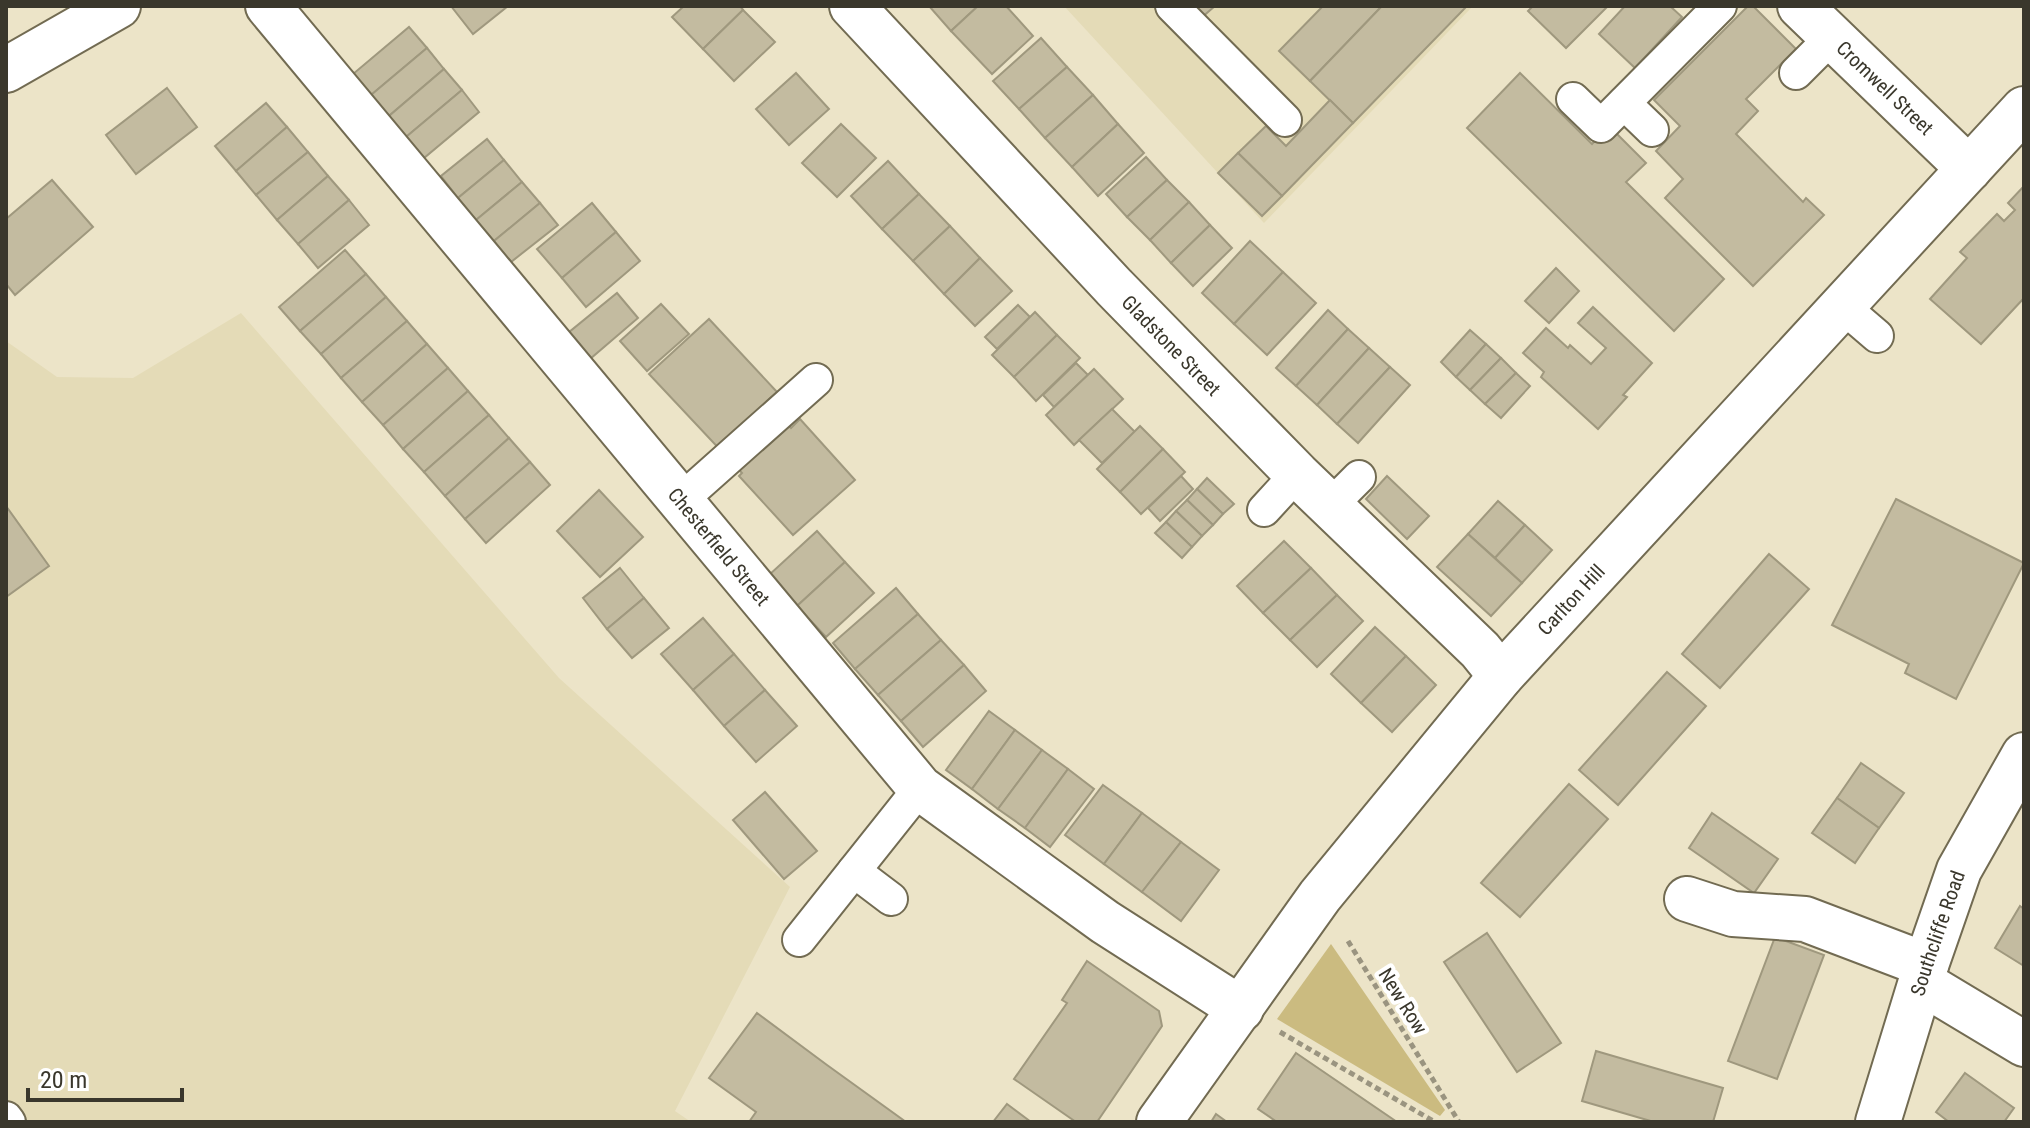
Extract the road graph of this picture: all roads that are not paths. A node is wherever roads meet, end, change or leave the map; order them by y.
1 (118, 6) edge
2 (268, 6) edge
3 (852, 6) edge
4 (1172, 6) edge
5 (1720, 6) edge
6 (1800, 6) edge
7 (1832, 37) junction
8 (6, 70) edge
9 (1796, 73) dead end
10 (1573, 99) dead end
11 (1624, 103) junction
12 (2024, 109) edge
13 (1285, 120) dead end
14 (1652, 130) dead end
15 (1969, 169) junction
16 (1842, 306) junction
17 (1877, 336) dead end
18 (816, 380) dead end
19 (1297, 474) junction
20 (680, 501) junction
21 (1264, 510) dead end
22 (1501, 676) junction
23 (2024, 755) edge
24 (920, 788) junction
25 (854, 871) junction
26 (891, 899) dead end
27 (1687, 899) dead end
28 (799, 940) dead end
29 (1924, 973) junction
30 (1241, 1009) junction
31 (2024, 1044) edge
32 (1159, 1122) edge
33 (1878, 1122) edge

1 - 8 street
2 - 20 street, Chesterfield Street
3 - 19 street, Gladstone Street
4 - 13 lane
5 - 11 lane
6 - 7 street, Cromwell Street
7 - 9 lane
7 - 15 street, Cromwell Street
10 - 11 lane
11 - 14 lane
12 - 15 street, Carlton Hill
15 - 16 street, Carlton Hill
16 - 17 lane
16 - 22 street, Carlton Hill
18 - 20 lane
19 - 21 lane
19 - 22 street, Gladstone Street
20 - 24 street, Chesterfield Street
22 - 30 street, Carlton Hill
23 - 29 street, Southcliffe Road
24 - 25 lane
24 - 30 street, Chesterfield Street
25 - 26 lane
25 - 28 lane
27 - 29 street
29 - 31 street
29 - 33 street, Southcliffe Road
30 - 32 street, Carlton Hill

